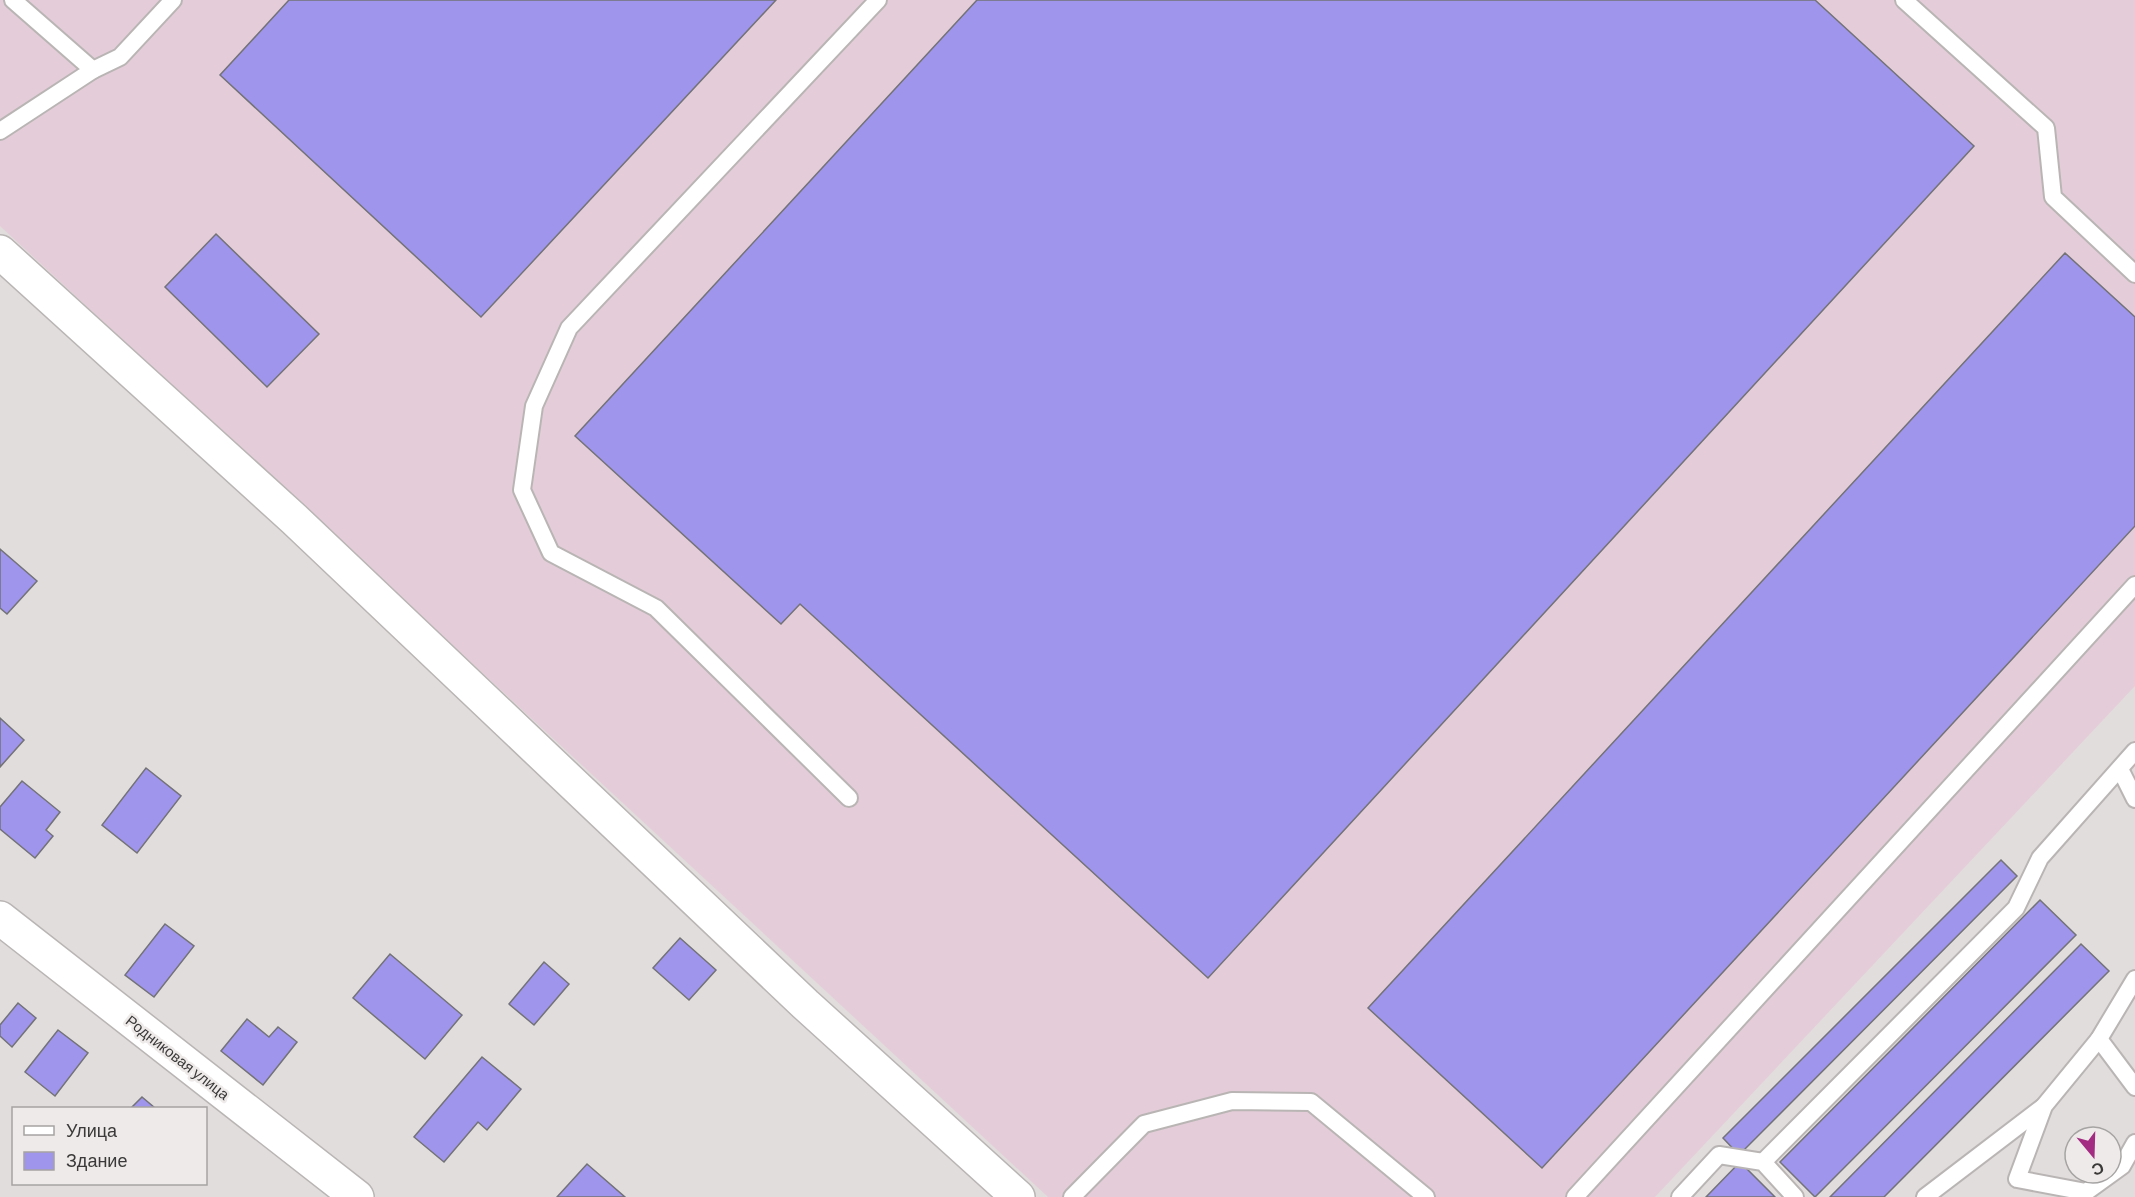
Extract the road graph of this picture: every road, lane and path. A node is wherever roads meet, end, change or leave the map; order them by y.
1 (13, 0) edge
2 (173, 0) edge
3 (878, 0) edge
4 (1904, 0) edge
5 (93, 70) junction
6 (0, 131) edge
7 (0, 252) edge
8 (2135, 274) edge
9 (2135, 585) edge
10 (2135, 751) edge
11 (2120, 769) junction
12 (849, 798) dead end
13 (2135, 799) edge
14 (0, 918) edge
15 (2135, 980) edge
16 (2099, 1039) junction
17 (2135, 1087) edge
18 (2044, 1107) junction
19 (2135, 1143) edge
20 (1763, 1162) junction
21 (357, 1197) edge
22 (1018, 1197) edge
23 (1072, 1197) edge
24 (1426, 1197) edge
25 (1575, 1197) edge
26 (1680, 1197) edge
27 (1795, 1197) edge
28 (1925, 1197) edge

1 - 5 lane
2 - 5 lane
3 - 12 lane
4 - 8 lane
5 - 6 lane
7 - 22 street
9 - 25 lane
10 - 11 lane
11 - 13 lane
11 - 20 lane
14 - 21 street, Родниковая улица
15 - 16 lane
16 - 17 lane
16 - 18 lane
18 - 19 lane
18 - 28 lane
20 - 26 lane
20 - 27 lane
23 - 24 lane

